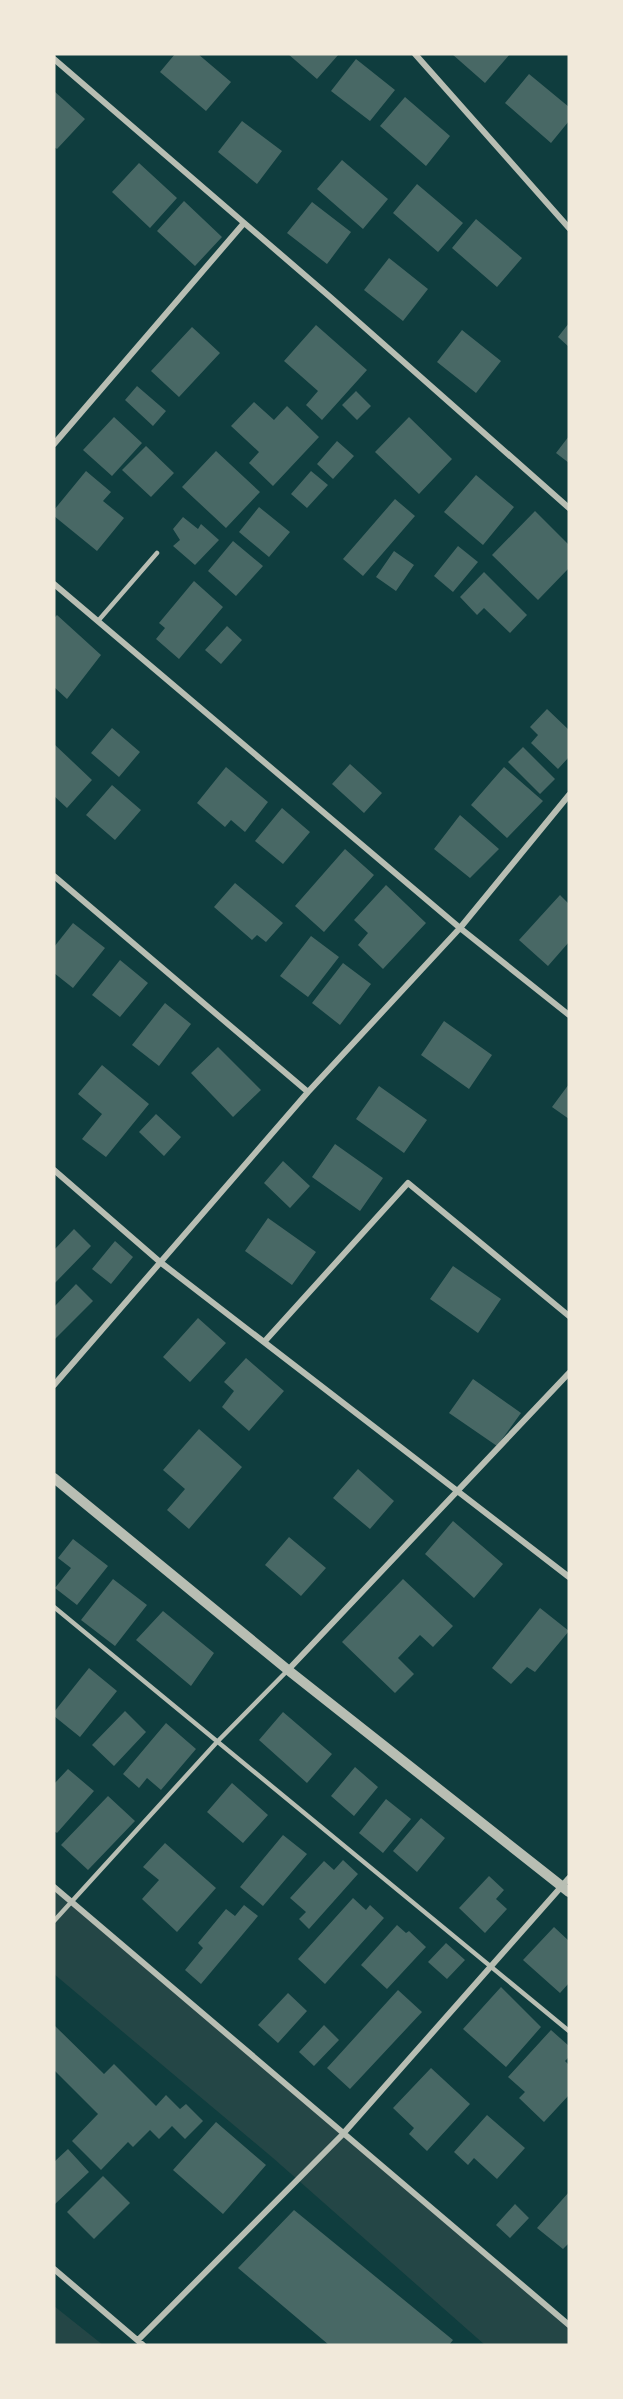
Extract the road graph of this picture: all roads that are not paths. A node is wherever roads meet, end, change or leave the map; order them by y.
1 (415, 54) edge
2 (54, 59) edge
3 (244, 223) junction
4 (569, 228) edge
5 (54, 444) edge
6 (569, 508) edge
7 (157, 553) dead end
8 (54, 584) edge
9 (98, 621) junction
10 (569, 795) edge
11 (54, 876) edge
12 (460, 928) junction
13 (569, 1014) edge
14 (308, 1092) junction
15 (54, 1170) edge
16 (160, 1262) junction
17 (569, 1316) edge
18 (265, 1341) junction
19 (569, 1373) edge
20 (54, 1385) edge
21 (54, 1478) edge
22 (460, 1491) junction
23 (569, 1577) edge
24 (54, 1607) edge
25 (288, 1670) junction
26 (217, 1742) junction
27 (566, 1885) edge
28 (54, 1887) edge
29 (72, 1902) junction
30 (54, 1921) edge
31 (490, 1967) junction
32 (569, 2031) edge
33 (342, 2135) junction
34 (54, 2269) edge
35 (569, 2325) edge
36 (141, 2343) edge

1 - 4 street
2 - 3 street
3 - 5 street
3 - 6 street
7 - 9 lane
8 - 9 street
9 - 12 street
10 - 12 street
11 - 14 street
12 - 13 street
12 - 14 street
14 - 16 street
15 - 16 street
16 - 18 street
16 - 20 street
17 - 18 street
18 - 22 street
19 - 22 street
21 - 25 street
22 - 23 street
22 - 25 street
24 - 26 lane
25 - 26 lane
25 - 27 street
26 - 29 lane
26 - 31 lane
27 - 31 street
28 - 29 street
29 - 30 lane
29 - 33 street
31 - 32 lane
31 - 33 street
33 - 35 street
33 - 36 street
34 - 36 street

